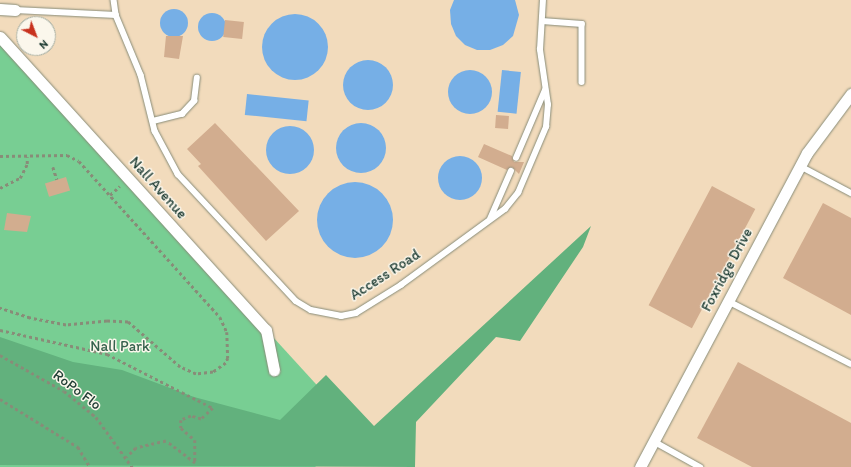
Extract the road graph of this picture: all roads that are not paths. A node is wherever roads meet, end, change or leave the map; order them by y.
1 (114, 0) edge
2 (543, 0) edge
3 (0, 9) edge
4 (15, 10) joint
5 (116, 15) junction
6 (542, 21) junction
7 (0, 37) edge
8 (197, 78) dead end
9 (582, 82) dead end
10 (545, 90) junction
11 (851, 94) edge
12 (153, 121) junction
13 (516, 158) dead end
14 (800, 166) junction
15 (511, 171) dead end
16 (851, 193) edge
17 (489, 222) junction
18 (728, 301) junction
19 (851, 364) edge
20 (274, 370) dead end
21 (653, 441) junction
22 (640, 467) edge
23 (700, 467) edge

1 - 5 lane, Access Road
2 - 6 lane, Access Road
3 - 4 street
4 - 5 lane
5 - 12 lane, Access Road
6 - 9 lane
6 - 10 lane, Access Road
7 - 20 street, Nall Avenue
8 - 12 lane
10 - 13 lane
10 - 17 lane, Access Road
11 - 14 street, Foxridge Drive
12 - 17 lane, Access Road
14 - 16 lane
14 - 18 street, Foxridge Drive
15 - 17 lane
18 - 19 lane
18 - 21 street, Foxridge Drive
21 - 22 street, Foxridge Drive
21 - 23 lane

